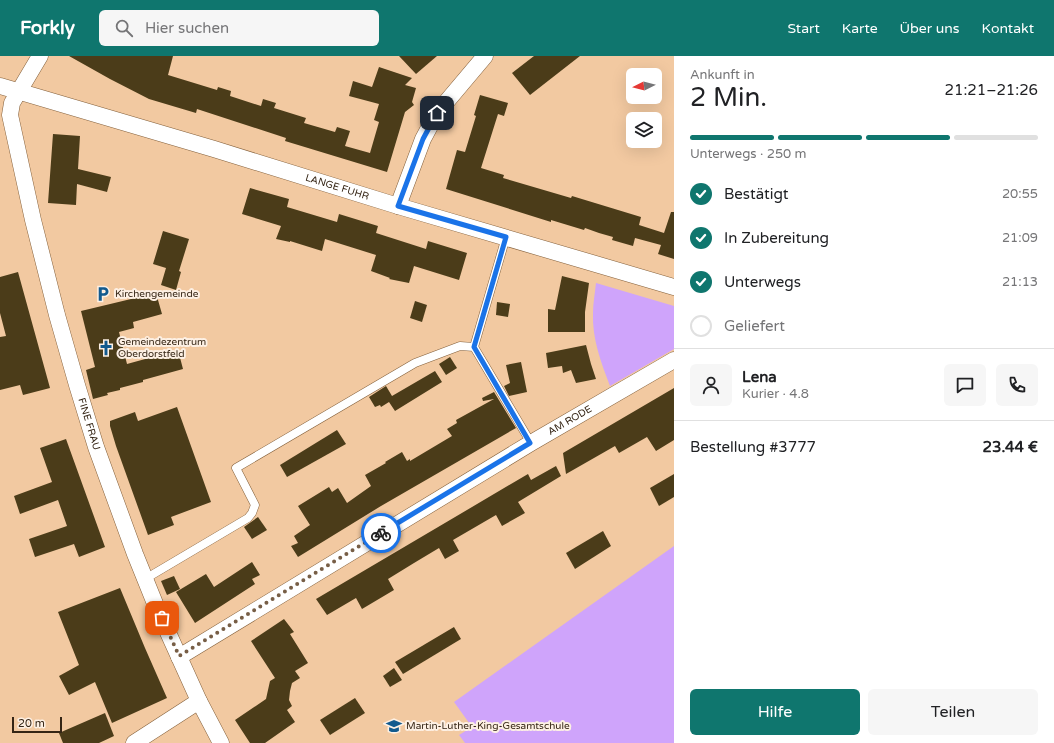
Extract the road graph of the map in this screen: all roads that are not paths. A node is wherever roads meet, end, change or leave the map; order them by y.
1 (40, 56) edge
2 (485, 56) edge
3 (0, 86) edge
4 (19, 91) junction
5 (398, 206) junction
6 (506, 237) junction
7 (674, 287) edge
8 (474, 347) junction
9 (674, 360) edge
10 (530, 443) junction
11 (145, 579) junction
12 (179, 656) junction
13 (199, 701) junction
14 (134, 743) edge
15 (221, 743) edge

1 - 4 street, FINE FRAU
2 - 5 street
3 - 4 street, LANGE FUHR
4 - 5 street, LANGE FUHR
4 - 11 street, FINE FRAU
5 - 6 street, LANGE FUHR
6 - 7 street, LANGE FUHR
6 - 8 lane
8 - 10 lane
8 - 11 lane
9 - 10 street, AM RODE
10 - 12 street, AM RODE
11 - 12 street, FINE FRAU
12 - 13 street, FINE FRAU
13 - 14 street
13 - 15 street, FINE FRAU

